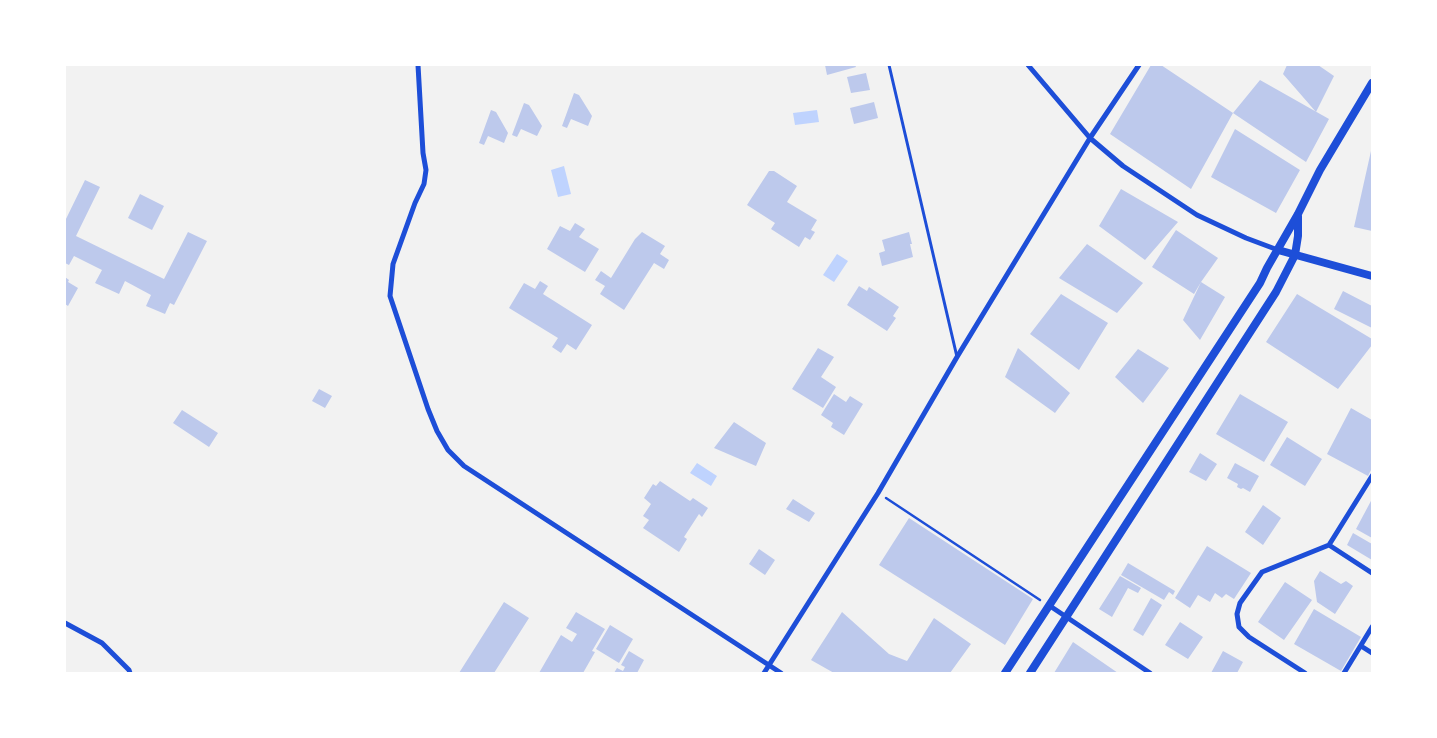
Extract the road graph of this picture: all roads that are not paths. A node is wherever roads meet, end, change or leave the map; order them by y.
1 (418, 65) edge
2 (889, 65) edge
3 (1028, 65) edge
4 (1139, 65) edge
5 (1372, 83) edge
6 (1090, 138) junction
7 (1298, 214) junction
8 (1278, 250) junction
9 (1295, 255) junction
10 (1372, 276) edge
11 (957, 357) junction
12 (1372, 476) edge
13 (1329, 545) junction
14 (1372, 573) edge
15 (1050, 606) junction
16 (1066, 616) junction
17 (65, 623) edge
18 (1372, 627) edge
19 (1360, 646) junction
20 (1372, 653) edge
21 (769, 665) junction
22 (130, 673) edge
23 (764, 673) edge
24 (781, 673) edge
25 (1005, 673) edge
26 (1030, 673) edge
27 (1150, 673) edge
28 (1305, 673) edge
29 (1344, 673) edge

1 - 21 street
2 - 11 lane
3 - 6 street
4 - 6 street
5 - 7 street
6 - 8 street
6 - 11 street
7 - 8 street
7 - 9 street
8 - 9 street
8 - 15 street
9 - 10 street
9 - 16 street
11 - 21 street
12 - 13 street
13 - 14 street
13 - 28 street
15 - 16 street
15 - 25 street
16 - 26 street
16 - 27 street
17 - 22 street
18 - 19 street
19 - 20 street
19 - 29 street
21 - 23 street
21 - 24 street

